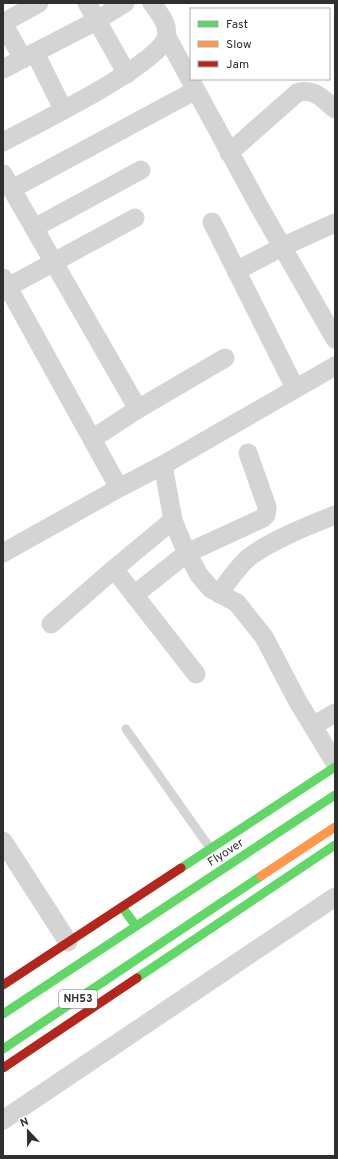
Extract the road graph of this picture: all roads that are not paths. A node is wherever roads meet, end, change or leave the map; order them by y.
1 (38, 3) edge
2 (87, 3) edge
3 (125, 3) edge
4 (152, 3) edge
5 (96, 21) junction
6 (3, 23) edge
7 (166, 37) junction
8 (29, 56) junction
9 (3, 69) edge
10 (127, 74) junction
11 (190, 79) edge
12 (190, 80) edge
13 (196, 90) junction
14 (63, 109) junction
15 (335, 109) edge
16 (3, 142) edge
17 (229, 153) junction
18 (141, 170) dead end
19 (7, 182) edge
20 (135, 218) dead end
21 (212, 222) dead end
22 (335, 223) edge
23 (34, 228) junction
24 (282, 247) junction
25 (54, 263) junction
26 (236, 270) junction
27 (6, 283) edge
28 (335, 339) edge
29 (225, 358) dead end
30 (334, 370) edge
31 (290, 391) junction
32 (138, 409) junction
33 (92, 439) junction
34 (248, 452) dead end
35 (165, 479) junction
36 (119, 488) junction
37 (335, 515) edge
38 (173, 520) junction
39 (187, 552) junction
40 (3, 553) edge
41 (114, 569) junction
42 (219, 594) junction
43 (134, 595) junction
44 (51, 624) dead end
45 (196, 674) dead end
46 (335, 713) edge
47 (313, 726) junction
48 (126, 729) dead end
49 (335, 763) edge
50 (335, 767) edge
51 (335, 795) edge
52 (335, 826) edge
53 (3, 841) edge
54 (335, 845) edge
55 (210, 848) junction
56 (335, 897) edge
57 (122, 907) junction
58 (132, 928) junction
59 (68, 942) junction
60 (152, 949) junction
61 (162, 961) junction
62 (3, 985) edge
63 (3, 1014) edge
64 (3, 1049) edge
65 (3, 1068) edge
66 (3, 1120) edge

1 - 6 street
2 - 5 street
3 - 5 street
4 - 7 street
5 - 8 street
5 - 10 street
6 - 8 street
7 - 10 street
7 - 11 street
8 - 9 street
8 - 14 street
10 - 14 street
12 - 13 street
13 - 17 street
13 - 19 street
14 - 16 street
15 - 17 street
17 - 24 street
18 - 23 street
19 - 23 street
20 - 25 street
21 - 26 street
22 - 24 street
23 - 25 street
24 - 26 street
24 - 28 street
25 - 27 street
25 - 32 street
26 - 31 street
27 - 33 street
29 - 32 street
30 - 31 street
31 - 35 street
32 - 33 street
33 - 36 street
34 - 39 street
35 - 36 street
35 - 38 street
36 - 40 street
37 - 42 street
38 - 39 street
38 - 41 street
39 - 42 street
39 - 43 street
41 - 43 street
41 - 44 street
42 - 47 street
43 - 45 street
46 - 47 street
47 - 49 street
48 - 55 lane
50 - 55 main road
51 - 58 main road, Flyover / NH53
52 - 60 main road, NH53
53 - 59 street
54 - 61 main road
55 - 57 main road
56 - 66 street
57 - 58 main road
57 - 59 main road
58 - 63 main road, NH53
59 - 62 main road
60 - 61 main road
60 - 64 main road, NH53
61 - 65 main road

